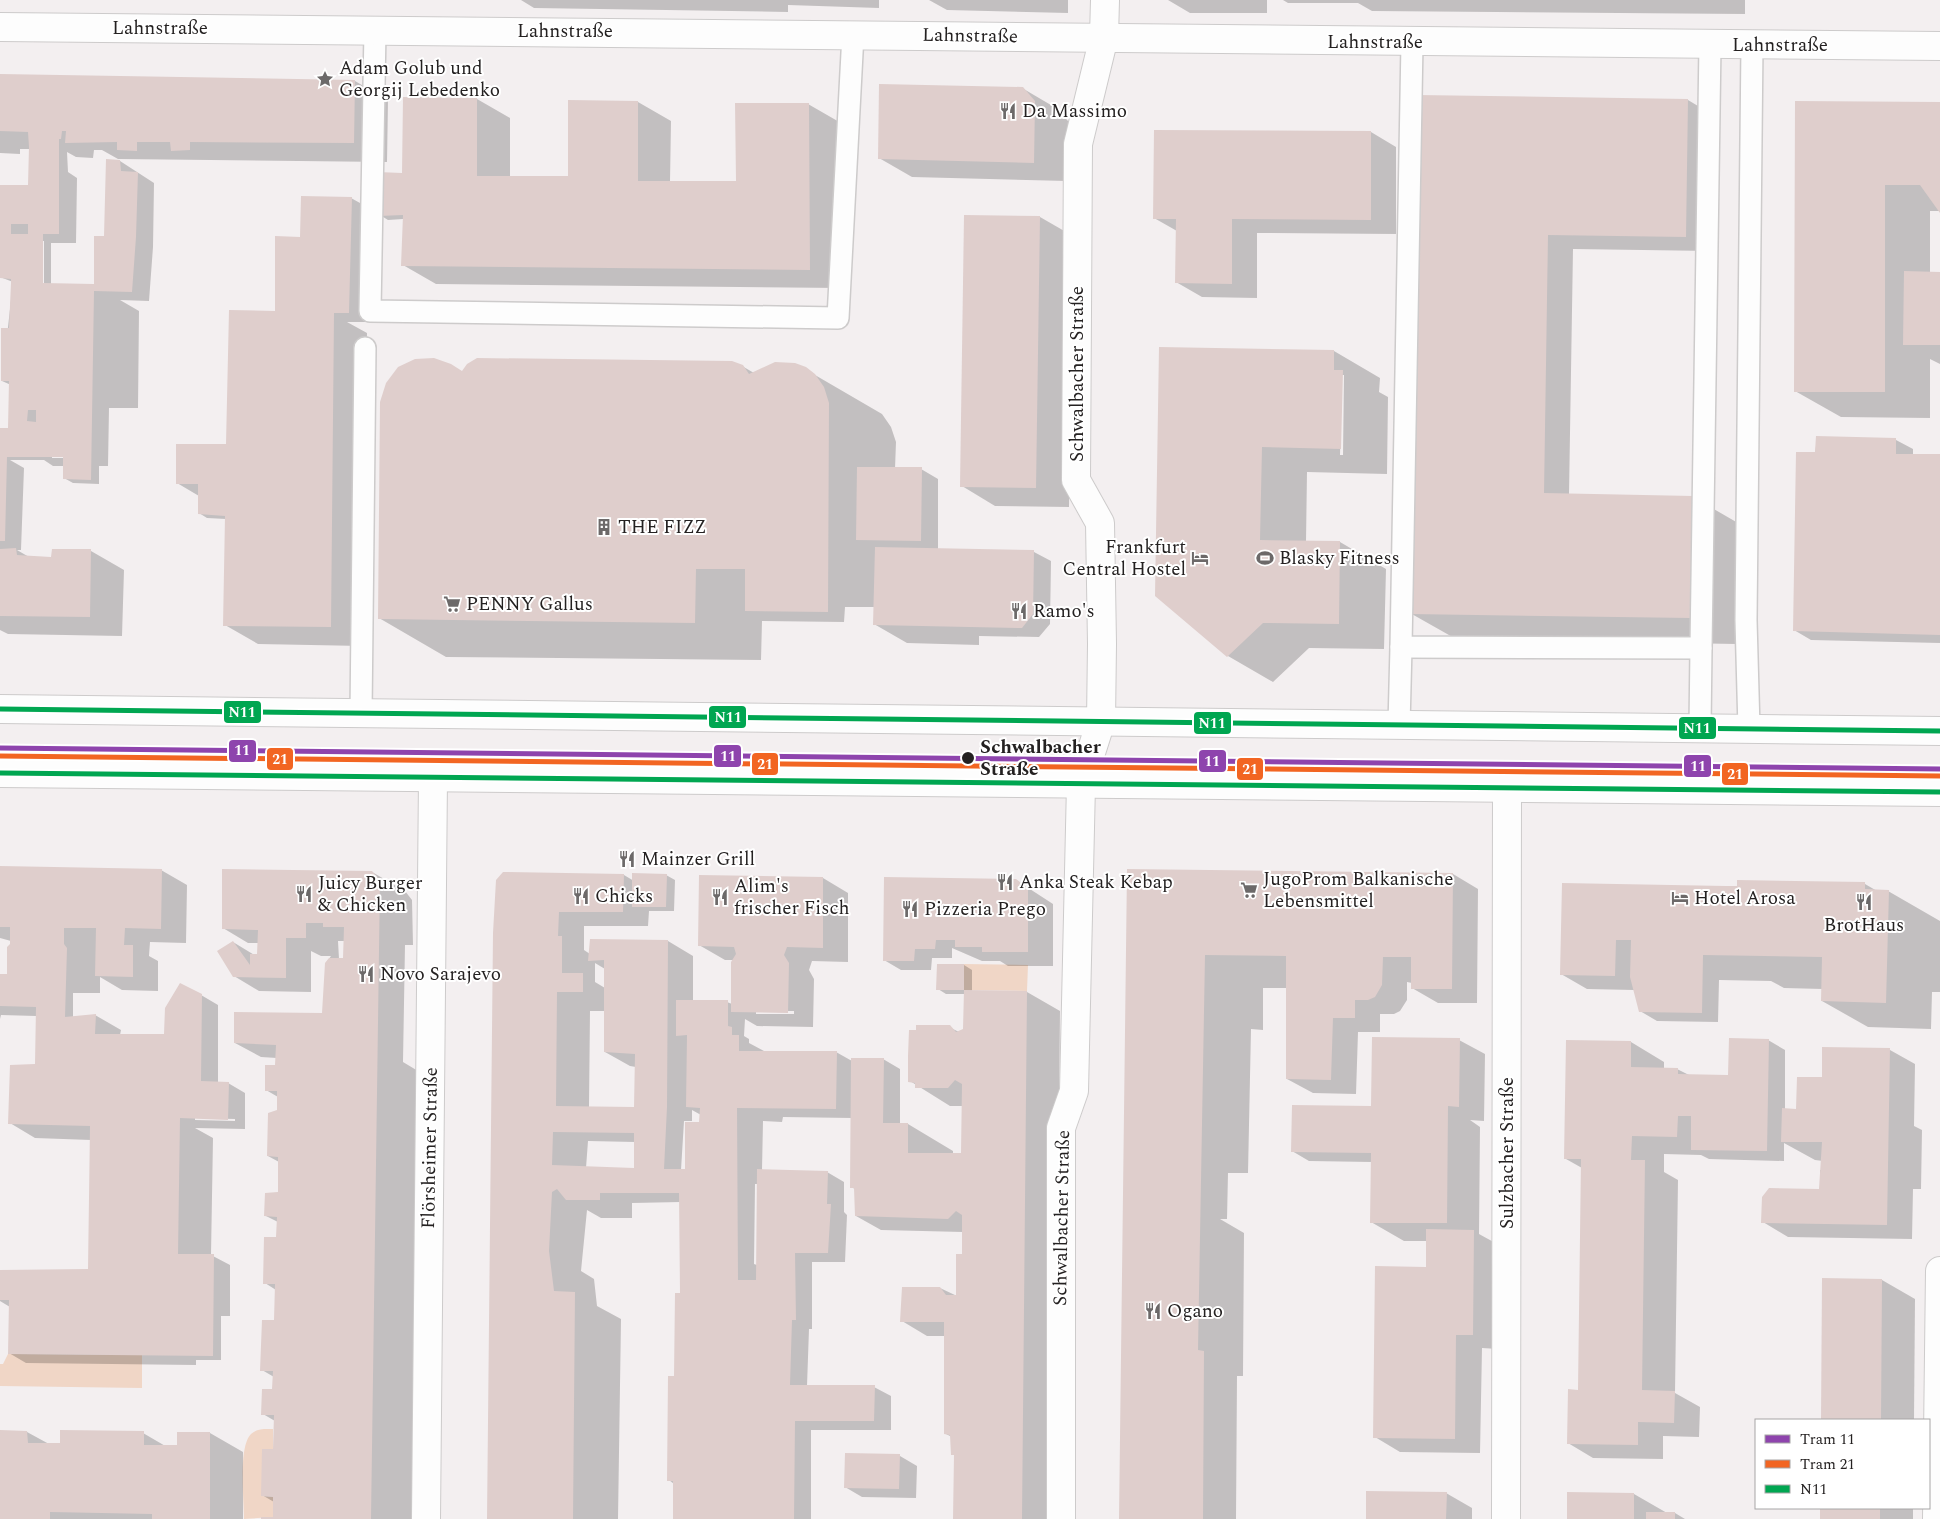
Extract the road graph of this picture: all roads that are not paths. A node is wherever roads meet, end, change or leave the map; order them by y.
1 (1104, 0) edge
2 (0, 27) edge
3 (375, 30) junction
4 (853, 34) junction
5 (1104, 37) junction
6 (1412, 42) junction
7 (1710, 44) junction
8 (1752, 44) junction
9 (1940, 46) edge
10 (366, 348) dead end
11 (1401, 647) junction
12 (1701, 648) junction
13 (0, 709) edge
14 (361, 714) junction
15 (1101, 721) junction
16 (1399, 725) junction
17 (1700, 728) junction
18 (1749, 729) junction
19 (1940, 731) edge
20 (0, 773) edge
21 (433, 778) junction
22 (1081, 784) junction
23 (1507, 788) junction
24 (1940, 792) edge
25 (1940, 1271) edge
26 (426, 1519) edge
27 (1060, 1519) edge
28 (1506, 1519) edge
29 (1937, 1519) edge

1 - 5 street, Schwalbacher Straße
2 - 3 street, Lahnstraße
3 - 4 street, Lahnstraße
3 - 4 lane
4 - 5 street, Lahnstraße
5 - 6 street, Lahnstraße
5 - 15 street, Schwalbacher Straße
6 - 7 street, Lahnstraße
6 - 11 lane
7 - 8 street, Lahnstraße
7 - 12 lane
8 - 9 street, Lahnstraße
8 - 18 lane
10 - 14 lane
11 - 12 lane
11 - 16 lane
12 - 17 lane
13 - 14 street
14 - 15 street
15 - 16 street
15 - 22 street, Schwalbacher Straße
16 - 17 street
17 - 18 street
18 - 19 street
20 - 21 street
21 - 22 street
21 - 26 street, Flörsheimer Straße
22 - 23 street
22 - 27 street, Schwalbacher Straße
23 - 24 street
23 - 28 street, Sulzbacher Straße
25 - 29 street

